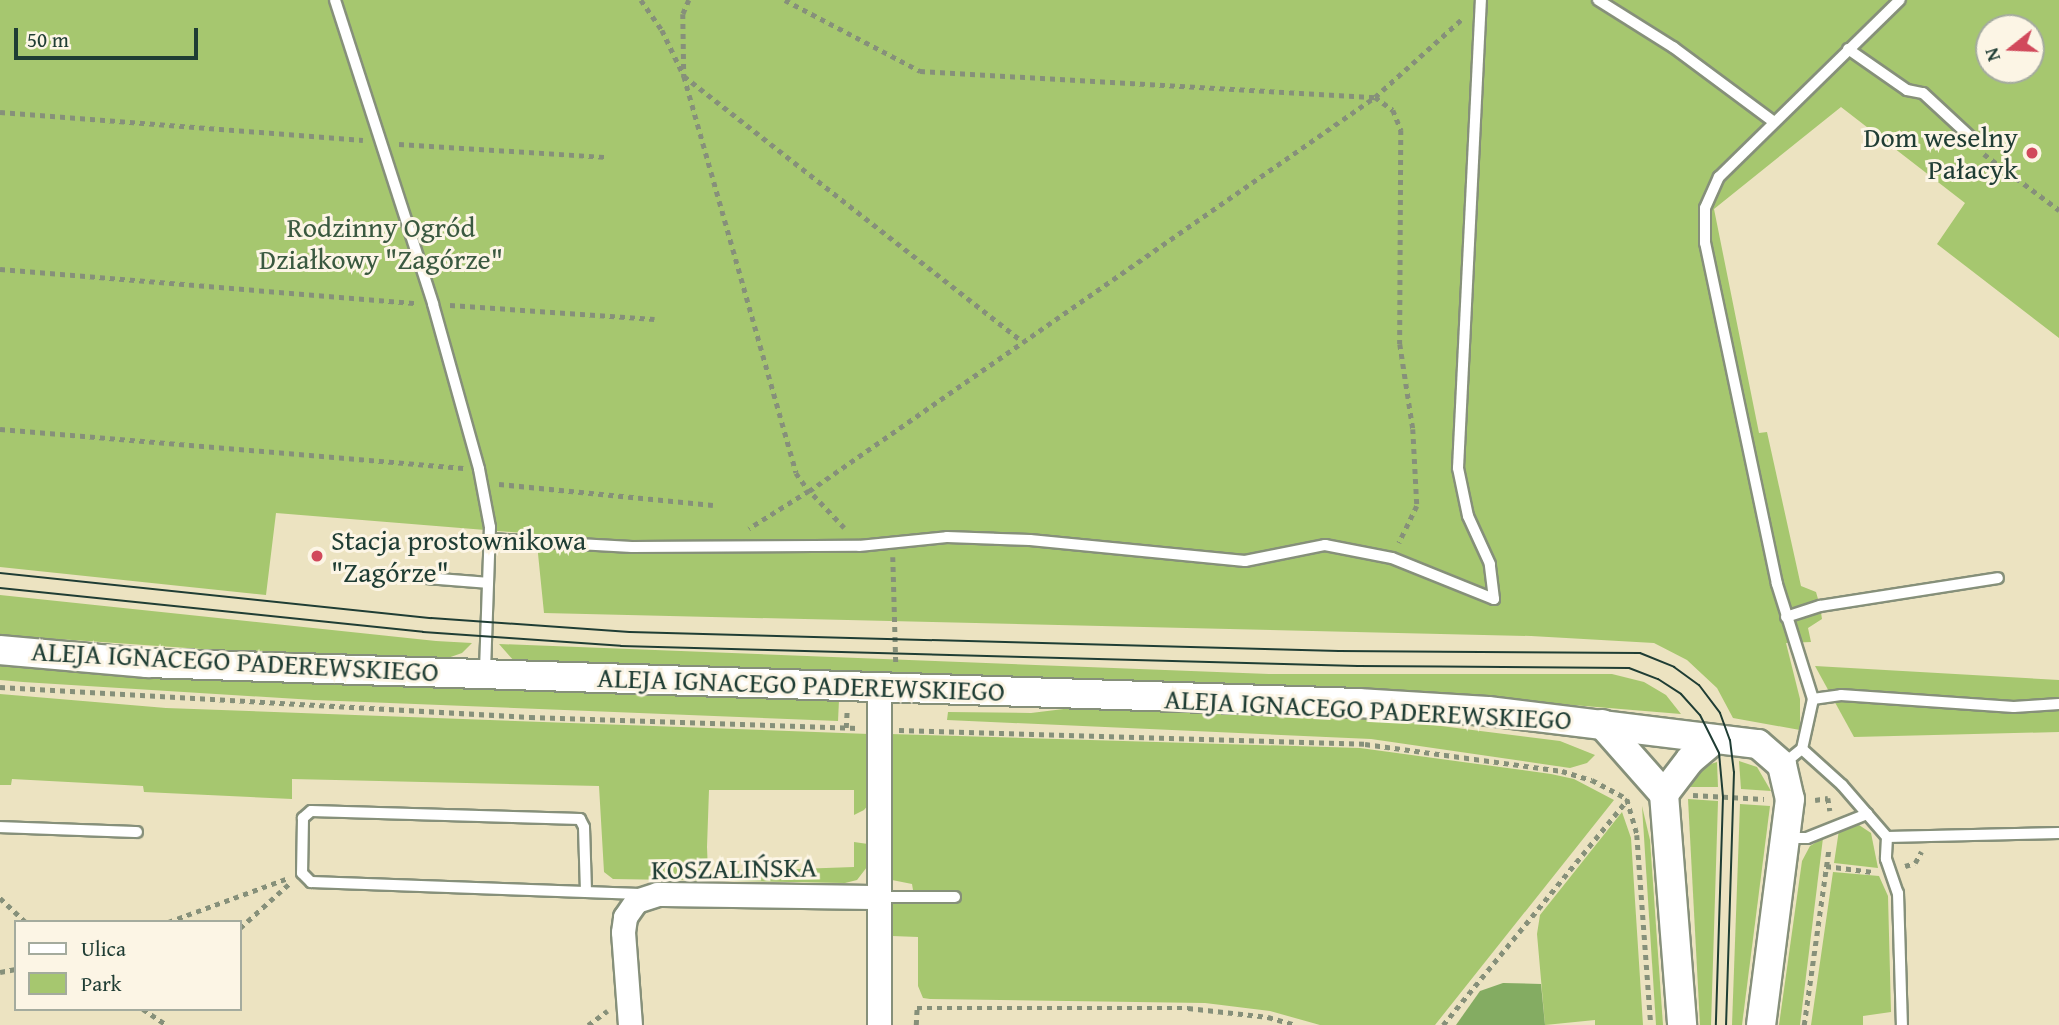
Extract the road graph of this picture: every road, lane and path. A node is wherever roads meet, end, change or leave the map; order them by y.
1 (335, 0) edge
2 (641, 0) edge
3 (689, 0) edge
4 (785, 0) edge
5 (1481, 0) edge
6 (1598, 0) edge
7 (1900, 0) edge
8 (1477, 17) junction
9 (1848, 49) junction
10 (684, 76) junction
11 (1375, 97) junction
12 (0, 112) edge
13 (1774, 122) junction
14 (379, 141) junction
15 (1976, 142) joint
16 (608, 157) dead end
17 (2059, 210) edge
18 (0, 269) edge
19 (433, 304) junction
20 (655, 319) dead end
21 (1021, 340) junction
22 (0, 429) edge
23 (479, 469) junction
24 (481, 482) junction
25 (809, 491) junction
26 (713, 505) dead end
27 (489, 539) junction
28 (725, 545) junction
29 (893, 545) junction
30 (859, 546) junction
31 (1392, 558) junction
32 (387, 575) dead end
33 (1998, 578) dead end
34 (488, 583) junction
35 (1786, 617) junction
36 (0, 650) edge
37 (485, 672) junction
38 (882, 678) junction
39 (848, 686) junction
40 (1813, 699) junction
41 (2059, 704) edge
42 (1602, 724) junction
43 (846, 728) dead end
44 (1714, 740) junction
45 (1792, 757) junction
46 (1664, 794) junction
47 (1790, 799) junction
48 (1867, 814) junction
49 (1833, 826) junction
50 (0, 827) edge
51 (138, 832) dead end
52 (2059, 833) edge
53 (1886, 837) junction
54 (1785, 838) junction
55 (302, 873) junction
56 (586, 891) junction
57 (657, 894) junction
58 (878, 897) junction
59 (955, 897) dead end
60 (0, 898) edge
61 (24, 920) edge
62 (173, 920) edge
63 (242, 926) edge
64 (1648, 971) dead end
65 (147, 1011) edge
66 (167, 1025) edge
67 (630, 1025) edge
68 (879, 1025) edge
69 (916, 1025) edge
70 (1296, 1025) edge
71 (1443, 1025) edge
72 (1651, 1025) edge
73 (1682, 1025) edge
74 (1762, 1025) edge
75 (1804, 1025) edge
76 (1902, 1025) edge

1 - 14 lane
2 - 10 path
3 - 10 path
4 - 11 path
5 - 8 lane
6 - 13 lane
7 - 9 lane
8 - 11 path
8 - 31 lane
9 - 13 lane
9 - 15 lane
10 - 21 path
10 - 25 path
11 - 21 path
11 - 31 path
12 - 14 path
13 - 35 lane
14 - 16 path
14 - 19 lane
15 - 17 path
18 - 19 path
19 - 20 path
19 - 23 lane
21 - 25 path
22 - 23 path
23 - 24 lane
24 - 26 path
24 - 27 lane
25 - 28 path
25 - 30 path
27 - 28 lane
27 - 34 lane
28 - 30 lane
29 - 30 lane
29 - 31 lane
29 - 38 path
32 - 34 lane
33 - 35 lane
34 - 37 lane
35 - 40 lane
36 - 37 street, ALEJA IGNACEGO PADEREWSKIEGO
37 - 39 street, ALEJA IGNACEGO PADEREWSKIEGO
38 - 39 street, ALEJA IGNACEGO PADEREWSKIEGO
38 - 42 street, ALEJA IGNACEGO PADEREWSKIEGO
38 - 58 street
39 - 43 path
40 - 41 lane
40 - 45 lane
42 - 44 street, ALEJA IGNACEGO PADEREWSKIEGO
42 - 46 street
44 - 45 street, ALEJA IGNACEGO PADEREWSKIEGO
44 - 46 street
45 - 47 street
45 - 48 lane
46 - 47 path
46 - 71 path
46 - 73 street
47 - 49 path
47 - 54 street
48 - 49 lane
48 - 53 lane
49 - 54 lane
49 - 75 path
50 - 51 lane
52 - 53 lane
53 - 76 lane
54 - 74 street
55 - 56 lane
55 - 56 lane
55 - 62 path
55 - 63 path
56 - 57 lane
57 - 58 street, KOSZALIŃSKA
57 - 67 street, KOSZALIŃSKA
58 - 59 lane
58 - 68 street
60 - 61 path
64 - 72 path
65 - 66 path
69 - 70 path

